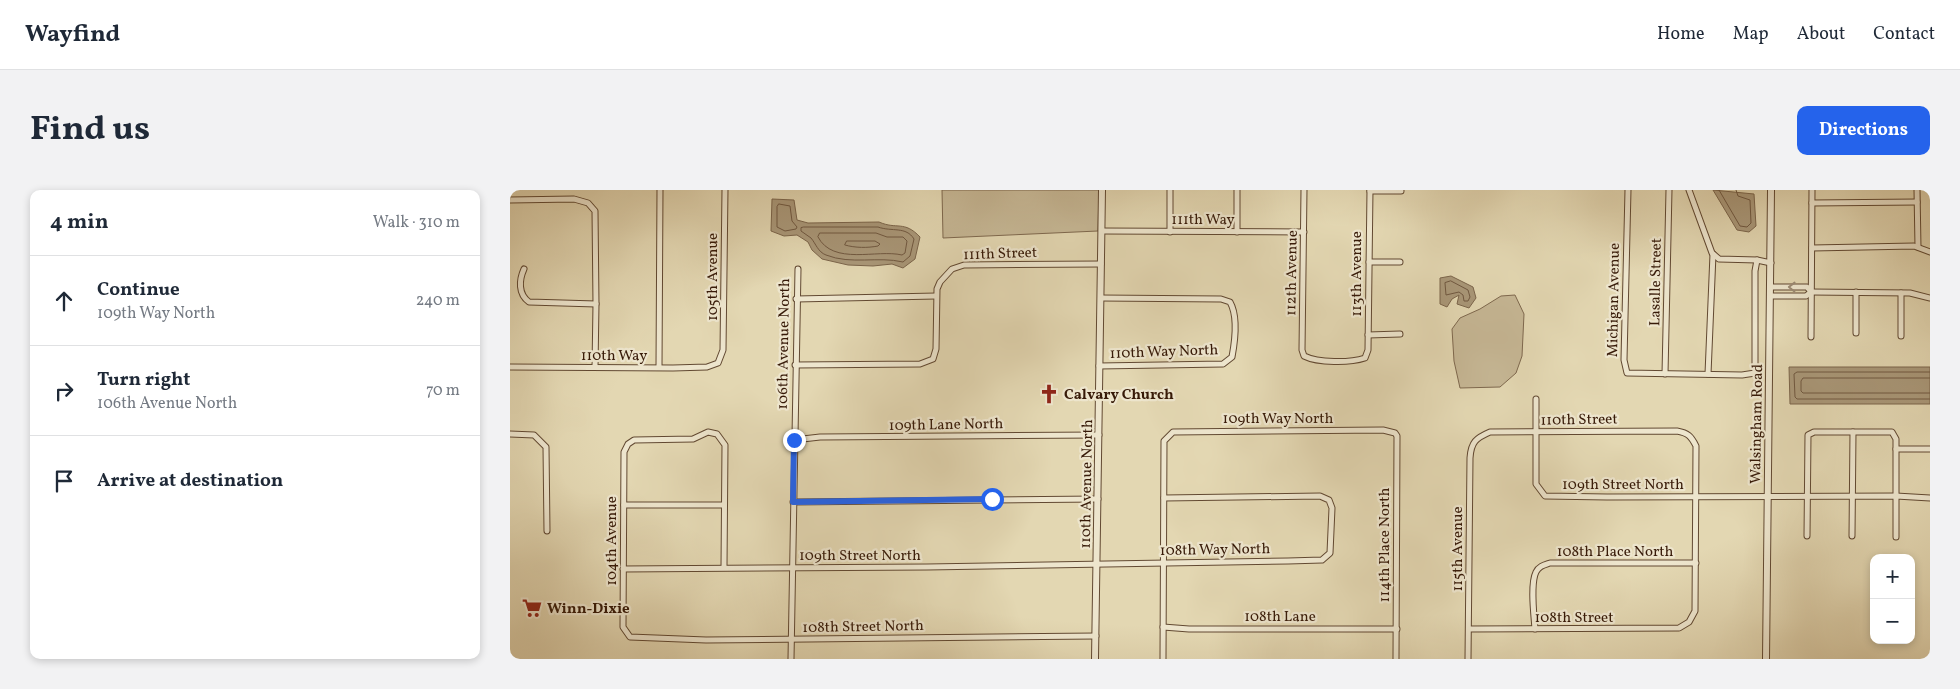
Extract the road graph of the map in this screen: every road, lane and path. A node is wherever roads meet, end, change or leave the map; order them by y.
1 (660, 190) edge
2 (725, 190) edge
3 (1102, 190) edge
4 (1170, 190) edge
5 (1237, 190) edge
6 (1304, 190) edge
7 (1370, 190) edge
8 (1628, 190) edge
9 (1669, 190) edge
10 (1689, 190) edge
11 (1771, 190) edge
12 (1812, 190) edge
13 (1917, 190) edge
14 (1401, 191) edge
15 (510, 200) edge
16 (1917, 202) junction
17 (1812, 203) junction
18 (1102, 231) junction
19 (1170, 232) junction
20 (1237, 232) junction
21 (1304, 232) junction
22 (1918, 247) junction
23 (1812, 248) junction
24 (1930, 252) edge
25 (1713, 254) junction
26 (1757, 260) junction
27 (1369, 262) junction
28 (1400, 262) dead end
29 (1771, 263) junction
30 (1101, 264) junction
31 (524, 269) dead end
32 (798, 269) dead end
33 (1771, 286) junction
34 (1812, 292) junction
35 (1856, 292) junction
36 (1901, 293) junction
37 (936, 296) junction
38 (1770, 296) junction
39 (1101, 298) junction
40 (1930, 298) edge
41 (796, 299) junction
42 (596, 304) junction
43 (1856, 332) dead end
44 (1400, 334) dead end
45 (1368, 335) junction
46 (1901, 336) dead end
47 (1811, 337) dead end
48 (1365, 358) joint
49 (718, 363) joint
50 (795, 365) junction
51 (1099, 366) junction
52 (510, 367) edge
53 (595, 367) junction
54 (659, 367) junction
55 (1665, 374) junction
56 (1708, 374) junction
57 (1536, 399) dead end
58 (1535, 432) junction
59 (1853, 432) junction
60 (1395, 433) joint
61 (510, 434) edge
62 (1099, 435) junction
63 (794, 440) junction
64 (1475, 440) joint
65 (1930, 448) edge
66 (1896, 449) junction
67 (1696, 496) junction
68 (1807, 496) junction
69 (1853, 496) junction
70 (1896, 496) junction
71 (1768, 497) junction
72 (1164, 498) junction
73 (1930, 498) edge
74 (1098, 499) junction
75 (793, 502) junction
76 (624, 505) junction
77 (724, 505) junction
78 (548, 531) dead end
79 (1807, 536) dead end
80 (1852, 536) dead end
81 (1896, 537) dead end
82 (1164, 562) junction
83 (1696, 563) junction
84 (1097, 564) junction
85 (724, 567) junction
86 (791, 568) junction
87 (623, 569) junction
88 (1163, 627) junction
89 (1397, 629) junction
90 (1469, 629) junction
91 (1535, 629) junction
92 (1096, 636) junction
93 (630, 637) joint
94 (791, 639) junction
95 (791, 659) edge
96 (1095, 659) edge
97 (1163, 659) edge
98 (1396, 659) edge
99 (1468, 659) edge
100 (1766, 659) edge

1 - 54 street
2 - 49 street, 105th Avenue
3 - 18 street, 110th Avenue North
4 - 19 street
5 - 20 street
6 - 21 street, 112th Avenue
7 - 14 street
7 - 27 street, 113th Avenue
8 - 55 street, Michigan Avenue
9 - 55 street, Lasalle Street
10 - 25 street
11 - 29 street, Walsingham Road
12 - 17 street
13 - 16 street
15 - 42 street
16 - 17 street
16 - 22 street
17 - 23 street
18 - 19 street, 111th Way
18 - 30 street, 110th Avenue North
19 - 20 street, 111th Way
20 - 21 street, 111th Way
21 - 48 street, 112th Avenue
22 - 23 street
22 - 24 street
23 - 34 street
25 - 26 street
25 - 56 street
26 - 29 street
26 - 56 street, Michigan Avenue
27 - 28 street
27 - 45 street, 113th Avenue
29 - 33 street, Walsingham Road
30 - 37 street, 111th Street
30 - 39 street, 110th Avenue North
31 - 42 street
32 - 41 street, 106th Avenue North
34 -> 33 street
33 - 38 street, Walsingham Road
34 - 35 street
34 - 38 street
34 - 47 street
35 - 36 street
35 - 43 street
36 - 40 street
36 - 46 street
37 - 41 street
37 - 50 street
38 - 71 street, Walsingham Road
39 - 51 street, 110th Avenue North
39 - 51 street, 110th Way North
41 - 50 street, 106th Avenue North
42 - 53 street
44 - 45 street
45 - 48 street, 113th Avenue
49 - 54 street, 110th Way
50 - 63 street, 106th Avenue North
51 - 62 street, 110th Avenue North
52 - 53 street, 110th Way
53 - 54 street, 110th Way
55 - 56 street, Michigan Avenue
57 - 58 street
58 - 64 street, 110th Street
58 - 67 street, 109th Street North
58 - 67 street, 110th Street
59 - 66 street
59 - 68 street
59 - 69 street
60 - 72 street, 109th Way North
60 - 89 street, 114th Place North
61 - 78 street
62 - 63 street, 109th Lane North
62 - 74 street, 110th Avenue North
63 - 75 street, 106th Avenue North
64 - 90 street, 115th Avenue
65 - 66 street
66 - 70 street
67 - 71 street, 109th Street North
67 - 83 street
68 - 69 street, 109th Street North
68 - 71 street, 109th Street North
68 - 79 street
69 - 70 street, 109th Street North
69 - 80 street
70 - 73 street, 109th Street North
70 - 81 street
71 - 100 street, Walsingham Road
72 - 82 street
72 - 82 street, 108th Way North
74 - 75 street
74 - 84 street, 110th Avenue North
75 - 86 street, 106th Avenue North
76 - 77 street
76 - 77 street, 104th Avenue
76 - 87 street, 104th Avenue
77 - 85 street
82 - 84 street, 108th Way North
82 - 88 street
83 - 91 street, 108th Street
83 - 91 street, 108th Place North
84 - 86 street, 109th Street North
84 - 92 street, 110th Avenue North
85 - 86 street, 109th Street North
85 - 87 street, 109th Street North
86 - 94 street, 106th Avenue North
87 - 93 street, 104th Avenue
88 - 89 street, 108th Lane
88 - 97 street
89 - 98 street, 114th Place North
90 - 91 street, 108th Street
90 - 99 street, 115th Avenue
92 - 94 street, 108th Street North
92 - 96 street, 110th Avenue North
93 - 94 street, 108th Street North
94 - 95 street, 106th Avenue North

